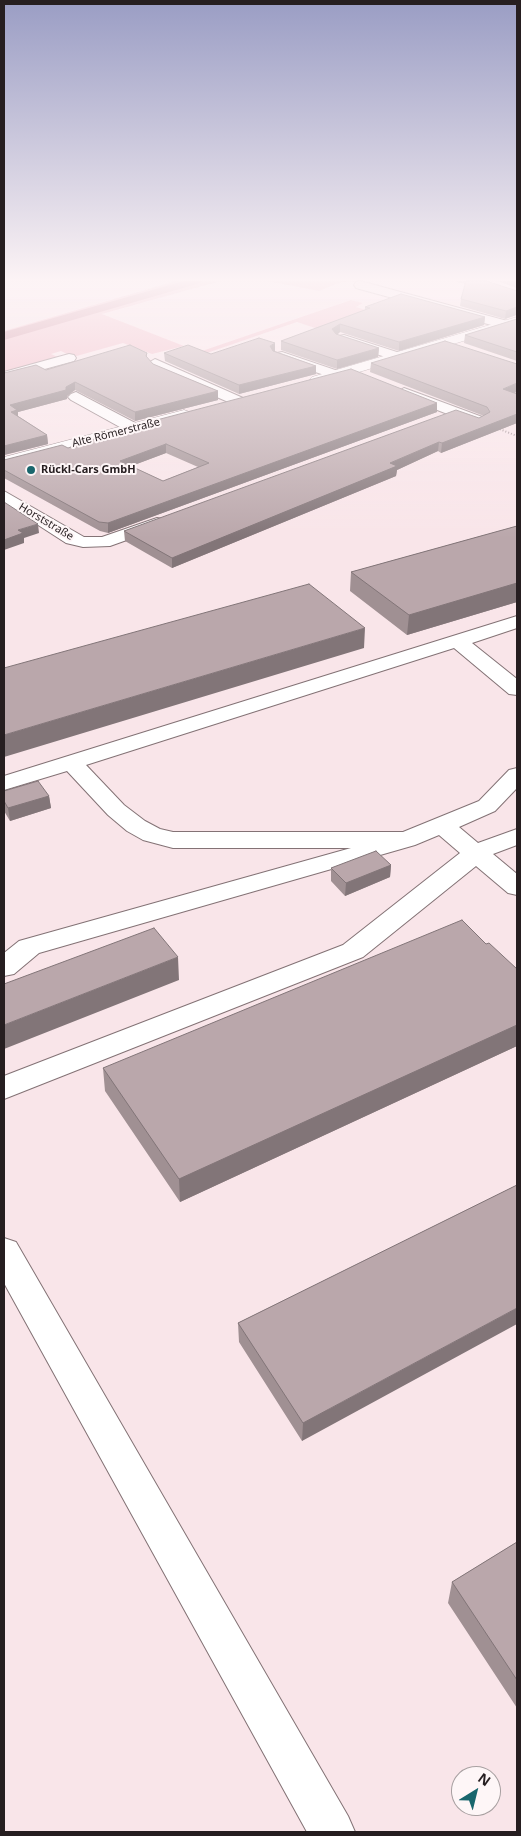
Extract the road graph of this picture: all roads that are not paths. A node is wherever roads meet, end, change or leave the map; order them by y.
1 (37, 367) edge
2 (160, 367) edge
3 (312, 367) edge
4 (366, 367) edge
5 (352, 371) junction
6 (336, 375) junction
7 (4, 376) edge
8 (376, 380) edge
9 (300, 385) edge
10 (393, 387) edge
11 (76, 396) dead end
12 (256, 396) edge
13 (238, 401) junction
14 (455, 412) junction
15 (479, 421) edge
16 (428, 422) edge
17 (133, 428) junction
18 (4, 462) edge
19 (4, 496) edge
20 (29, 512) junction
21 (175, 517) edge
22 (12, 518) edge
23 (517, 622) edge
24 (458, 641) junction
25 (517, 689) edge
26 (71, 762) junction
27 (517, 775) edge
28 (4, 783) edge
29 (442, 825) junction
30 (517, 836) edge
31 (406, 840) junction
32 (477, 852) junction
33 (517, 887) edge
34 (4, 967) edge
35 (4, 1088) edge
36 (4, 1252) edge
37 (332, 1832) edge

1 - 7 street
2 - 13 street
3 - 6 street
4 - 5 main road
5 - 6 main road
5 - 8 street
6 - 9 main road
10 - 14 street
11 - 17 street
12 - 13 main road, Alte Römerstraße
13 - 17 main road, Alte Römerstraße
14 - 15 street
14 - 16 street
17 - 18 main road, Alte Römerstraße
19 - 20 street, Horststraße
20 - 21 street, Horststraße
20 - 22 street
23 - 24 street
24 - 25 lane
24 - 26 street
26 - 28 street
26 - 31 street
27 - 29 street
29 - 31 street
29 - 32 street
30 - 32 street
31 - 34 street
32 - 33 street
32 - 35 street
36 - 37 street

